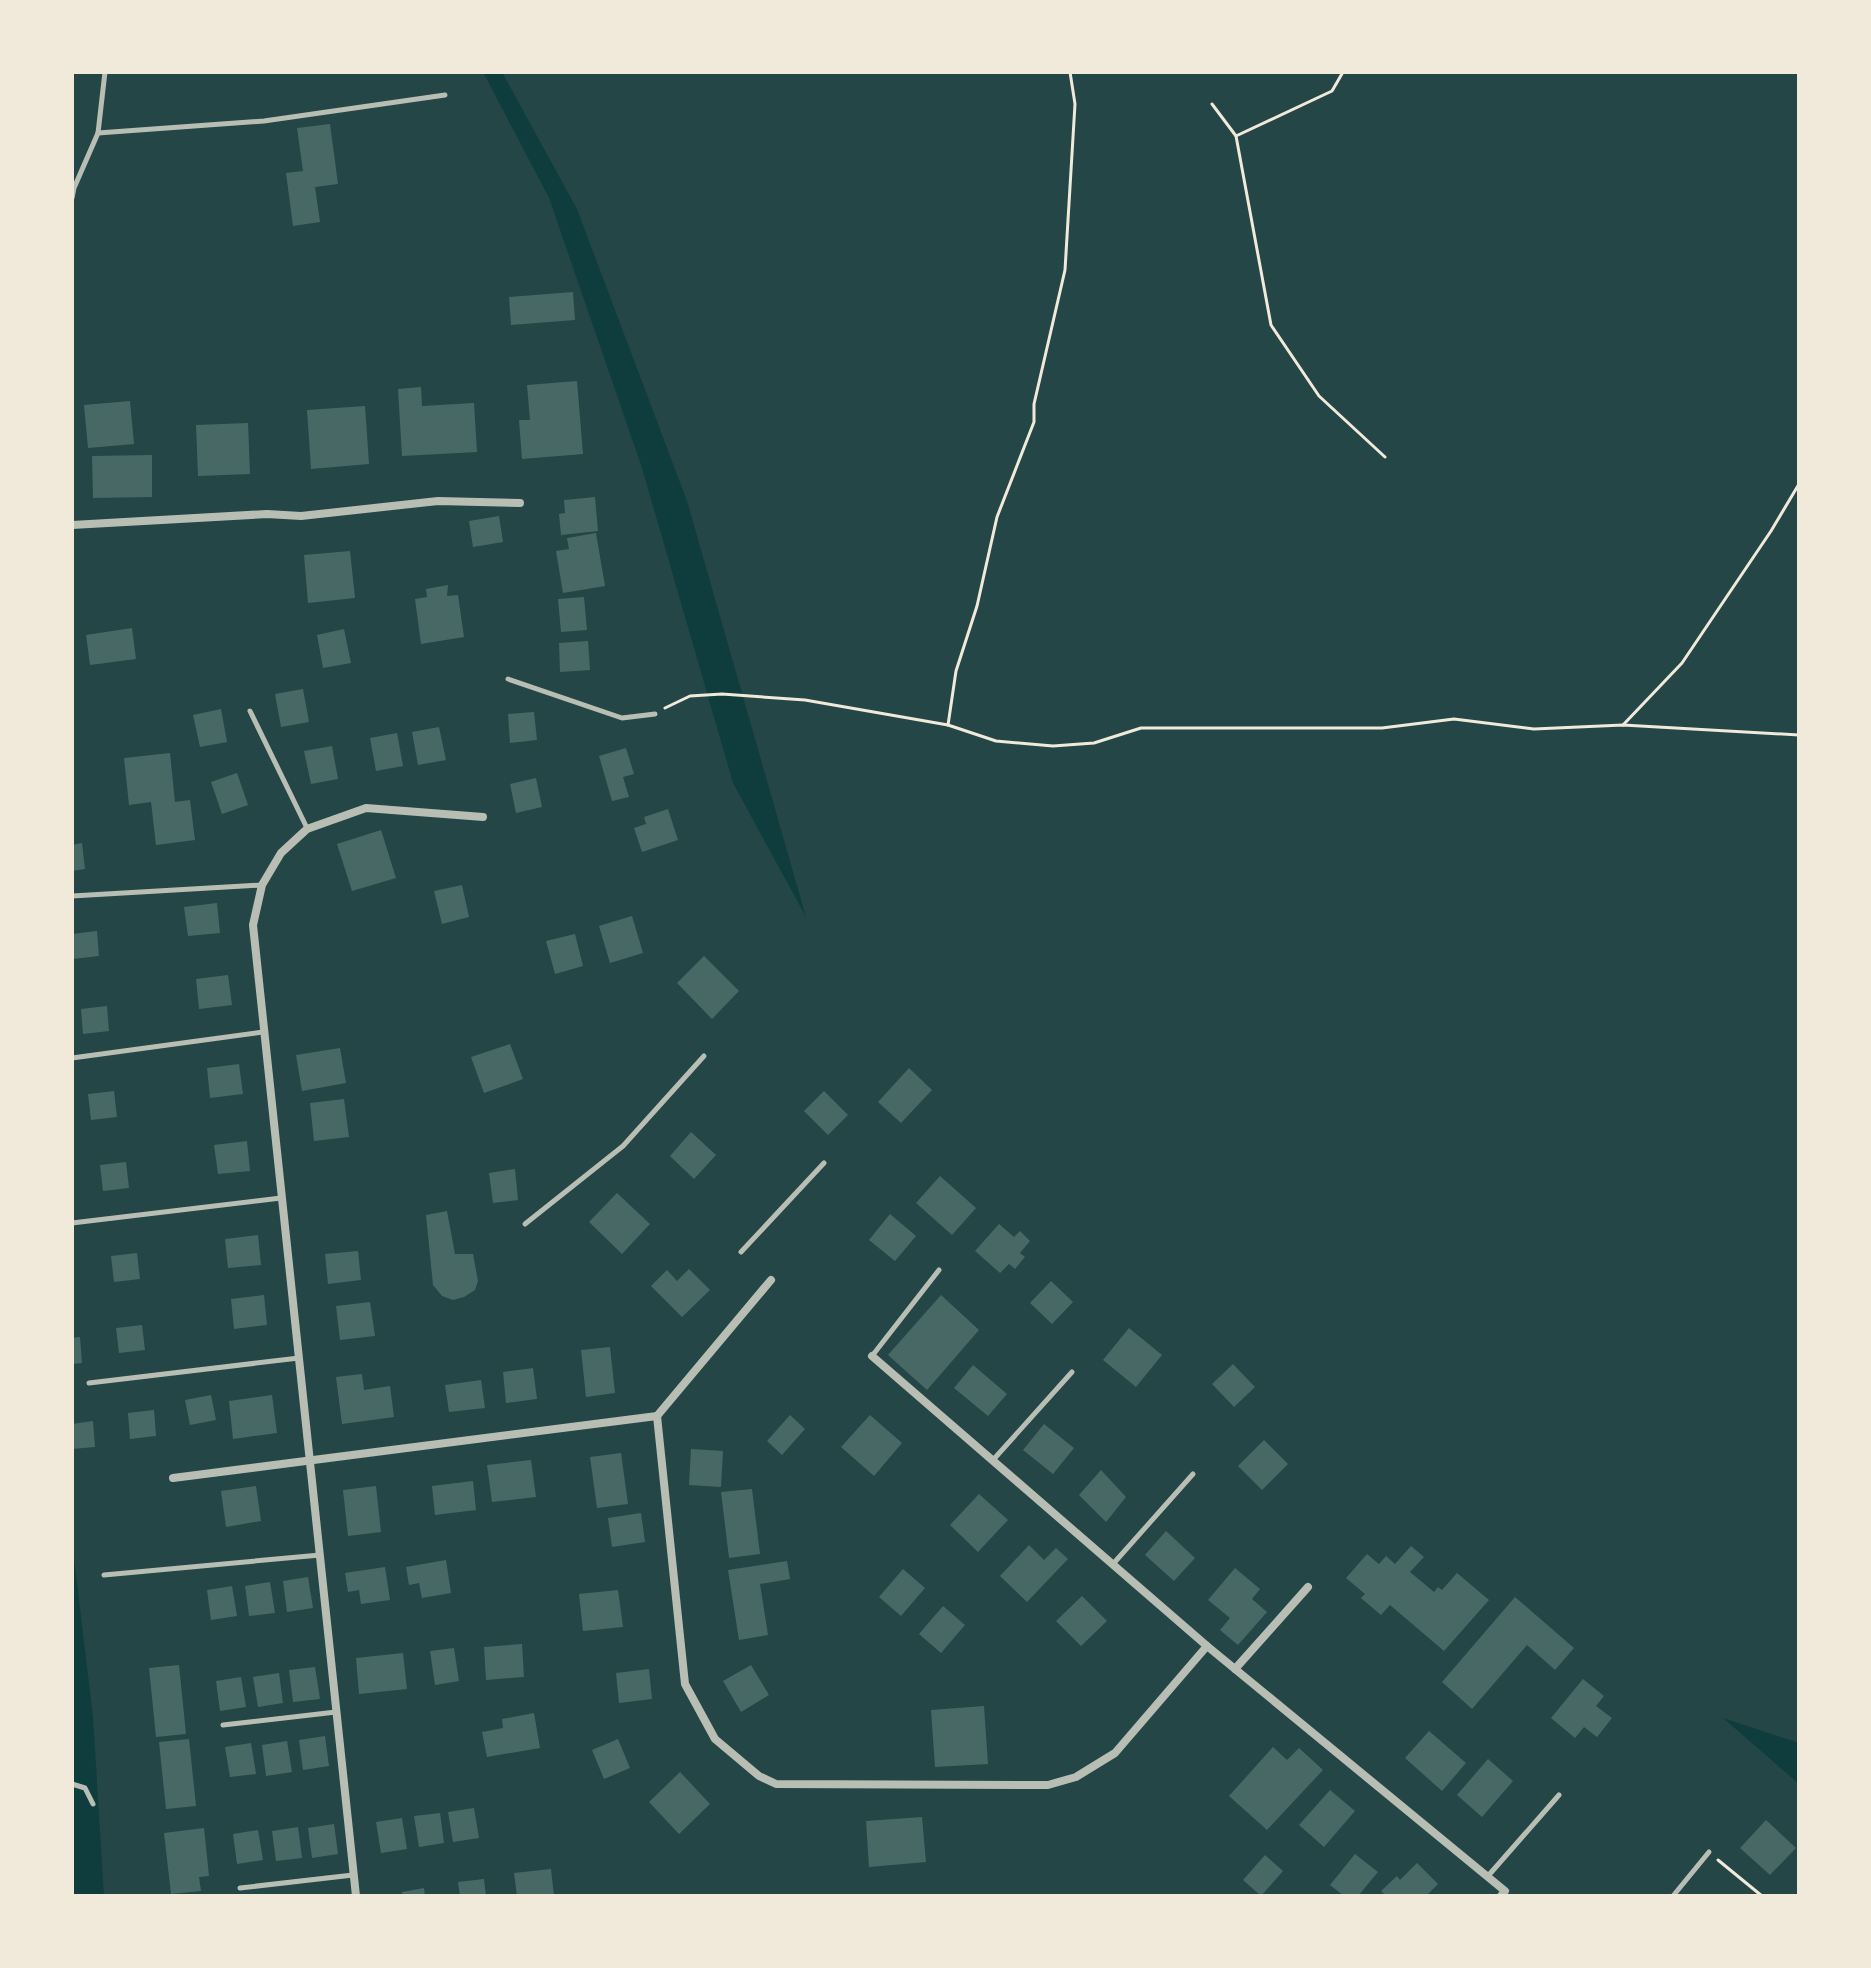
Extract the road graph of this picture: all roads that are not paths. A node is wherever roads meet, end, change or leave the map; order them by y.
1 (105, 72) edge
2 (445, 95) dead end
3 (98, 133) junction
4 (72, 198) edge
5 (520, 503) dead end
6 (72, 525) edge
7 (508, 679) dead end
8 (250, 711) dead end
9 (655, 714) road end
10 (483, 817) dead end
11 (307, 829) junction
12 (262, 885) junction
13 (72, 896) edge
14 (264, 1032) junction
15 (704, 1056) dead end
16 (72, 1058) edge
17 (824, 1163) dead end
18 (282, 1198) junction
19 (72, 1223) edge
20 (525, 1224) dead end
21 (741, 1252) dead end
22 (939, 1270) dead end
23 (771, 1280) dead end
24 (872, 1356) joint
25 (300, 1358) junction
26 (1072, 1372) dead end
27 (89, 1383) dead end
28 (657, 1416) junction
29 (311, 1460) junction
30 (992, 1460) junction
31 (1193, 1474) dead end
32 (173, 1478) dead end
33 (321, 1555) junction
34 (1112, 1564) junction
35 (104, 1575) dead end
36 (1308, 1587) dead end
37 (1207, 1646) junction
38 (1235, 1669) junction
39 (337, 1712) junction
40 (223, 1725) dead end
41 (72, 1784) edge
42 (1559, 1795) dead end
43 (93, 1804) dead end
44 (1709, 1852) road end
45 (354, 1875) junction
46 (1488, 1876) junction
47 (240, 1888) dead end
48 (1507, 1894) edge
49 (356, 1896) edge
50 (1673, 1896) edge

1 - 3 lane
2 - 3 lane
3 - 4 lane
5 - 6 street
7 - 9 lane
8 - 11 lane
10 - 11 street
11 - 12 street
12 - 13 lane
12 - 14 street
14 - 16 lane
14 - 18 street
15 - 20 lane
17 - 21 lane
18 - 19 lane
18 - 25 street
22 - 24 lane
23 - 28 street
24 - 30 street
25 - 27 lane
25 - 29 street
26 - 30 lane
28 - 29 street
28 - 37 street
29 - 32 street
29 - 33 street
30 - 34 street
31 - 34 lane
33 - 35 lane
33 - 39 street
34 - 37 street
36 - 38 street
37 - 38 street
38 - 46 street
39 - 40 lane
39 - 45 street
41 - 43 lane
42 - 46 lane
44 - 50 lane
45 - 47 lane
45 - 49 street
46 - 48 street

